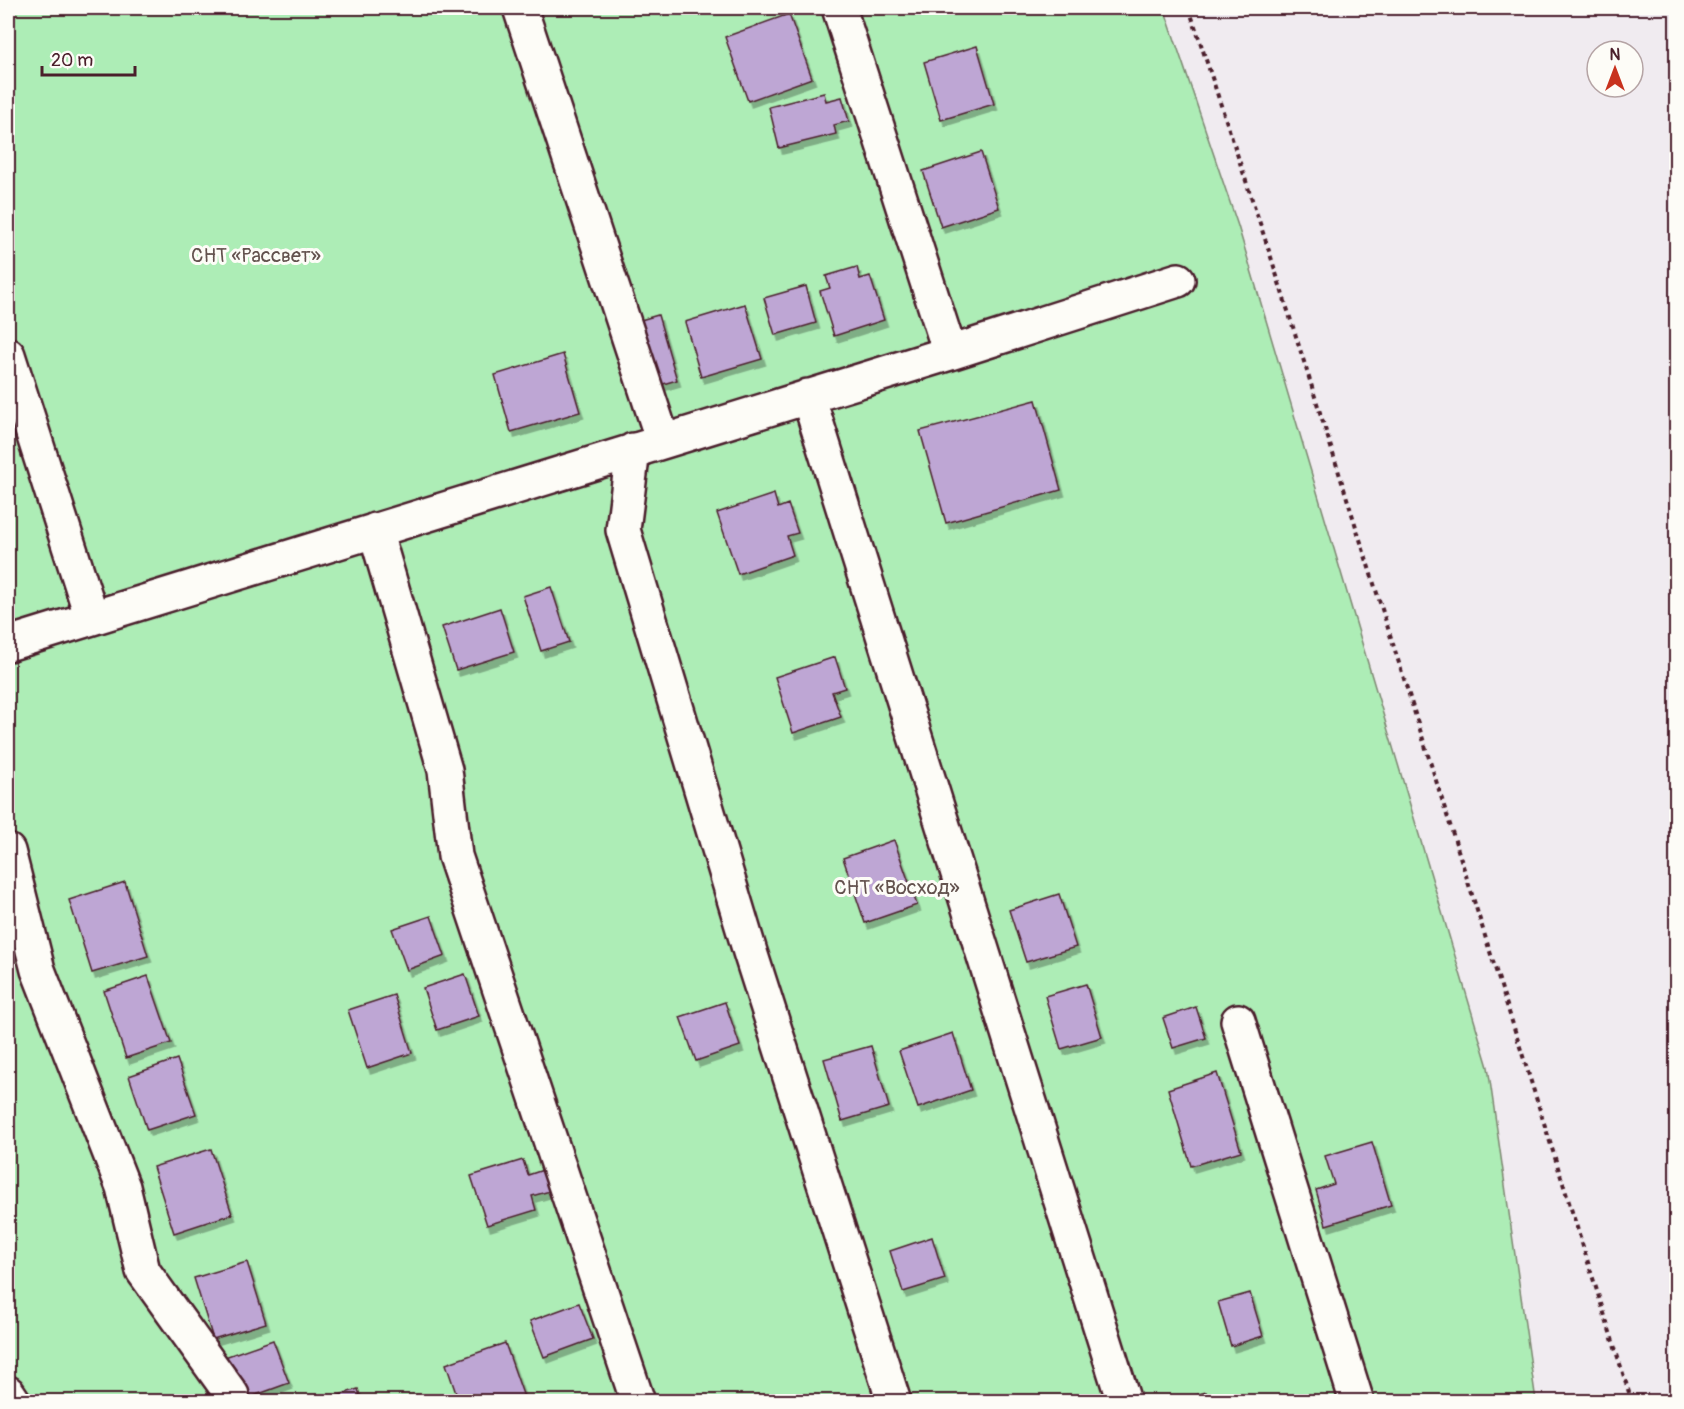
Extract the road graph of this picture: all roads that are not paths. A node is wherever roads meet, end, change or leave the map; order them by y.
1 (520, 8) edge
2 (839, 8) edge
3 (1178, 280) dead end
4 (950, 353) junction
5 (8, 354) edge
6 (808, 396) junction
7 (648, 446) junction
8 (375, 530) junction
9 (92, 618) junction
10 (8, 644) edge
11 (8, 851) edge
12 (1238, 1021) dead end
13 (8, 1394) edge
14 (14, 1401) edge
15 (233, 1401) edge
16 (638, 1401) edge
17 (894, 1401) edge
18 (1124, 1401) edge
19 (1357, 1401) edge

1 - 7 lane
2 - 4 lane
3 - 4 lane
4 - 6 lane
5 - 9 lane
6 - 7 lane
6 - 18 lane
7 - 8 lane
7 - 17 lane
8 - 9 lane
8 - 16 lane
9 - 10 lane
11 - 15 lane
12 - 19 lane
13 - 14 lane

